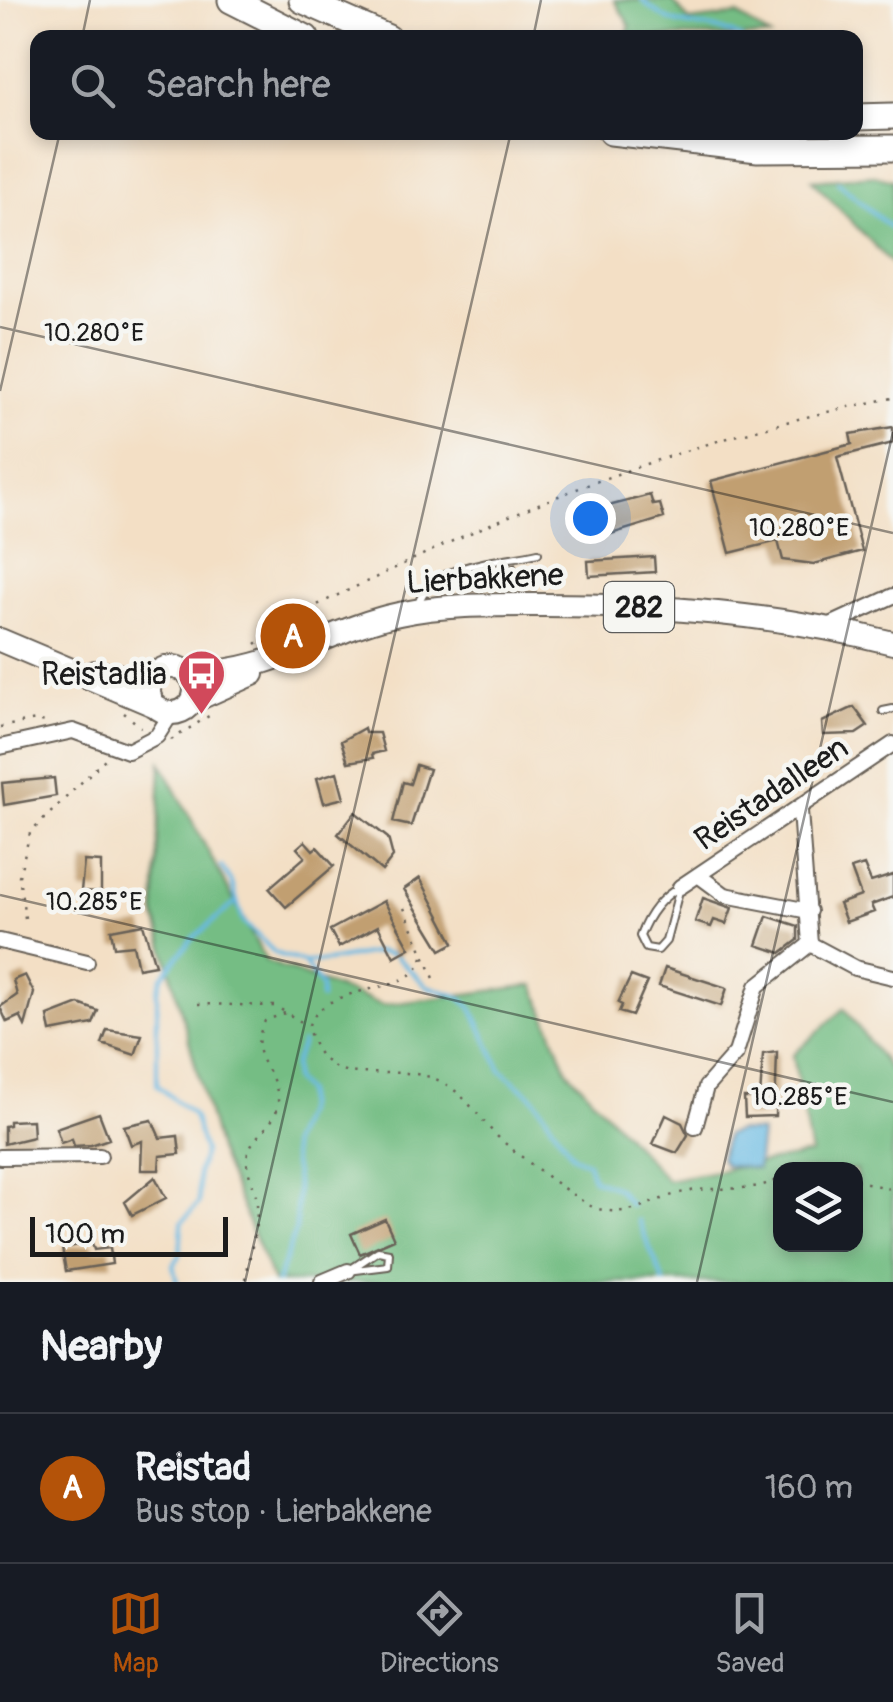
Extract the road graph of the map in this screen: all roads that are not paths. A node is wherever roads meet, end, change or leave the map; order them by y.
1 (231, 0) edge
2 (302, 0) edge
3 (290, 30) edge
4 (370, 30) edge
5 (893, 116) edge
6 (863, 118) edge
7 (680, 140) edge
8 (893, 148) edge
9 (538, 553) dead end
10 (893, 596) edge
11 (418, 610) junction
12 (824, 628) junction
13 (0, 640) edge
14 (893, 644) edge
15 (259, 654) junction
16 (81, 672) junction
17 (187, 672) junction
18 (158, 673) junction
19 (193, 701) junction
20 (893, 709) edge
21 (164, 710) junction
22 (883, 711) dead end
23 (893, 744) edge
24 (0, 748) edge
25 (800, 811) junction
26 (698, 875) junction
27 (680, 887) junction
28 (808, 911) junction
29 (0, 941) edge
30 (810, 944) junction
31 (87, 962) dead end
32 (893, 977) edge
33 (695, 1127) dead end
34 (0, 1156) edge
35 (100, 1156) dead end
36 (348, 1271) junction
37 (322, 1282) edge

1 - 3 highway
2 - 4 highway
5 - 6 highway
7 - 8 highway
9 - 11 lane
10 - 12 street
11 - 12 main road, Lierbakkene / 282
11 - 15 main road, Lierbakkene / 282
12 - 14 main road, Lierbakkene / 282
13 - 16 main road, 282
15 - 17 main road, Lierbakkene / 282
15 - 19 main road, Lierbakkene / 282
16 - 18 main road, 282
16 - 21 main road, 282
17 - 18 main road, 282
17 - 19 main road
18 - 21 main road
19 - 21 main road, 282
20 - 22 lane
21 - 24 street
23 - 25 street, Reistadalleen
25 - 26 street, Reistadalleen
25 - 28 street
26 - 27 street, Reistadalleen
26 - 28 street
27 - 27 lane, Reistadalleen
28 - 30 street
29 - 31 street
30 - 32 street
30 - 33 street
34 - 35 street
36 - 36 lane
36 - 37 street

